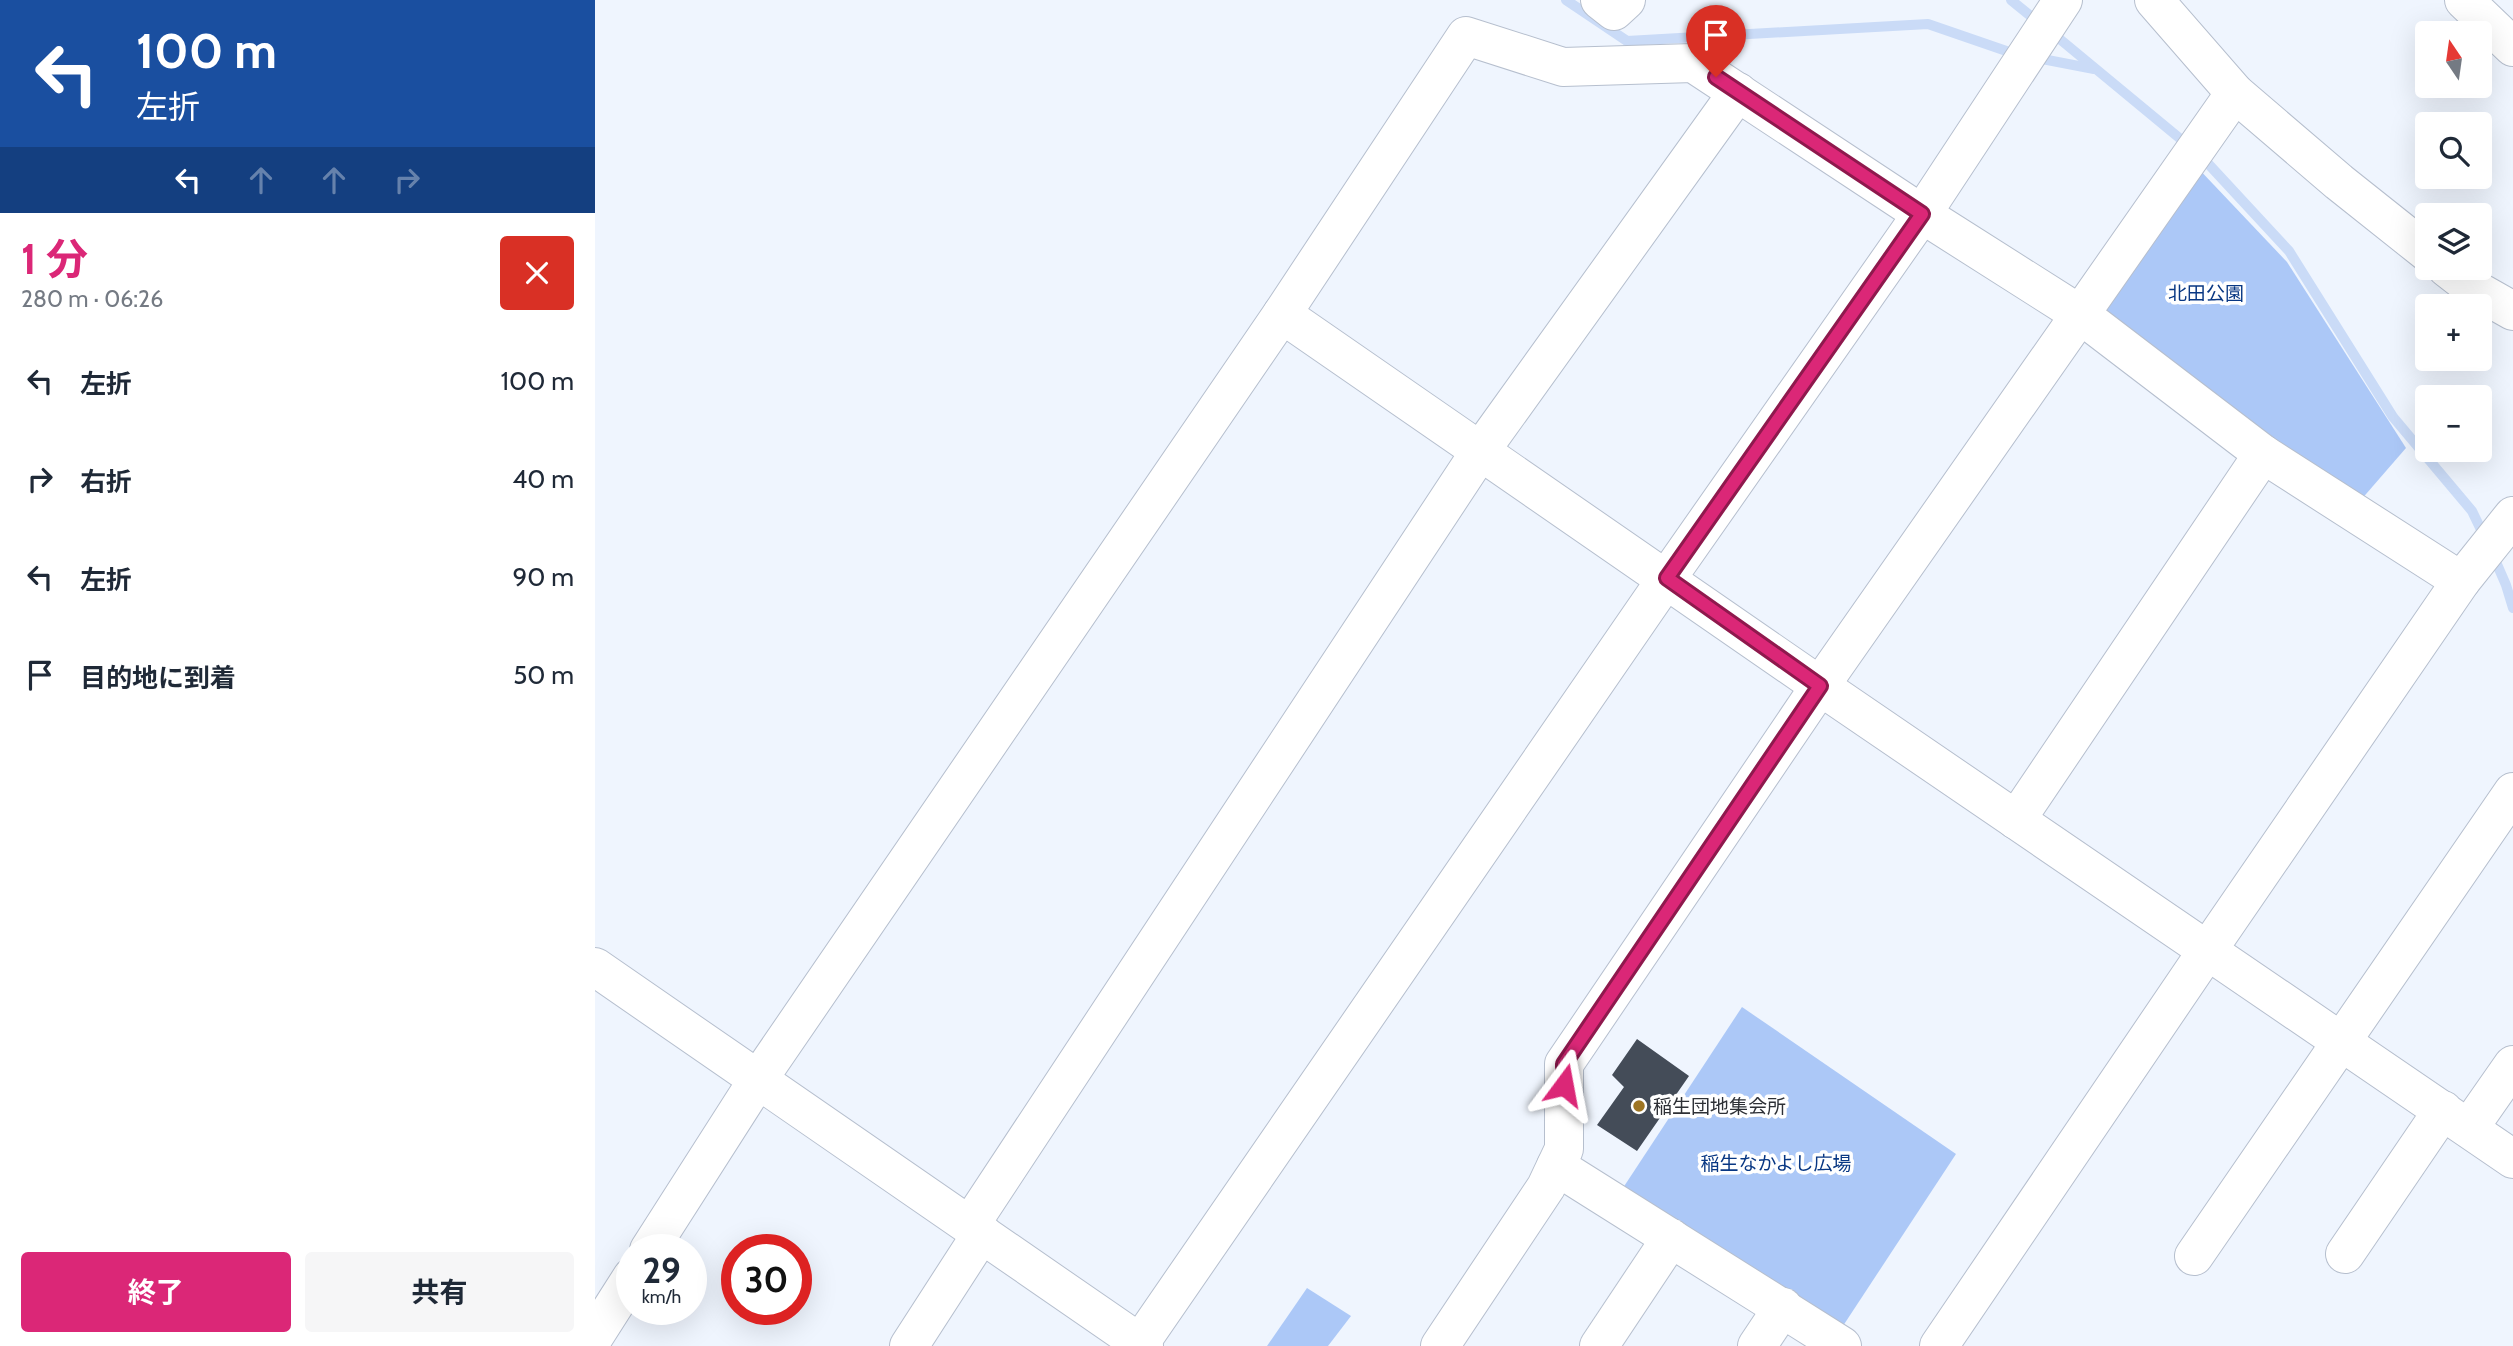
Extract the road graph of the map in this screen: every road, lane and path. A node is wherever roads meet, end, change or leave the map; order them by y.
1 (1600, 0) edge
2 (1626, 0) edge
3 (2063, 0) edge
4 (2154, 0) edge
5 (2464, 0) edge
6 (2513, 47) edge
7 (1738, 92) junction
8 (2235, 93) junction
9 (1922, 214) junction
10 (2415, 242) edge
11 (2462, 280) edge
12 (2513, 311) edge
13 (1282, 314) junction
14 (2081, 315) junction
15 (1481, 450) junction
16 (2263, 454) junction
17 (2513, 516) edge
18 (1667, 578) junction
19 (2461, 581) junction
20 (1820, 686) junction
21 (2513, 792) edge
22 (2016, 820) junction
23 (2207, 951) junction
24 (595, 967) edge
25 (2342, 1041) junction
26 (2513, 1065) edge
27 (757, 1081) junction
28 (2456, 1119) junction
29 (2513, 1159) edge
30 (1556, 1166) junction
31 (976, 1229) junction
32 (659, 1234) edge
33 (1671, 1238) junction
34 (2345, 1254) dead end
35 (2194, 1255) dead end
36 (616, 1302) edge
37 (1783, 1307) junction
38 (595, 1335) edge
39 (1141, 1345) edge
40 (909, 1346) edge
41 (1440, 1346) edge
42 (1599, 1346) edge
43 (1757, 1346) edge
44 (1842, 1346) edge
45 (1939, 1346) edge

1 - 2 street
3 - 9 street
4 - 8 street
5 - 6 street
7 - 9 street
7 - 13 street
7 - 15 street
8 - 10 street
8 - 14 street
9 - 14 street
9 - 18 street
11 - 12 street
13 - 15 street
13 - 27 street
14 - 16 street
14 - 20 street
15 - 18 street
15 - 31 street
16 - 19 street
16 - 22 street
17 - 19 street
18 - 20 street
18 - 39 street
19 - 23 street
20 - 22 street
20 - 30 street
21 - 25 street
22 - 23 street
23 - 25 street
23 - 45 street
24 - 27 street
25 - 28 street
25 - 35 street
26 - 28 street
27 - 31 street
27 - 32 street
28 - 29 street
28 - 34 street
30 - 33 street
30 - 41 street
31 - 39 street
31 - 40 street
33 - 37 street
33 - 42 street
36 - 38 street
37 - 43 street
37 - 44 street

